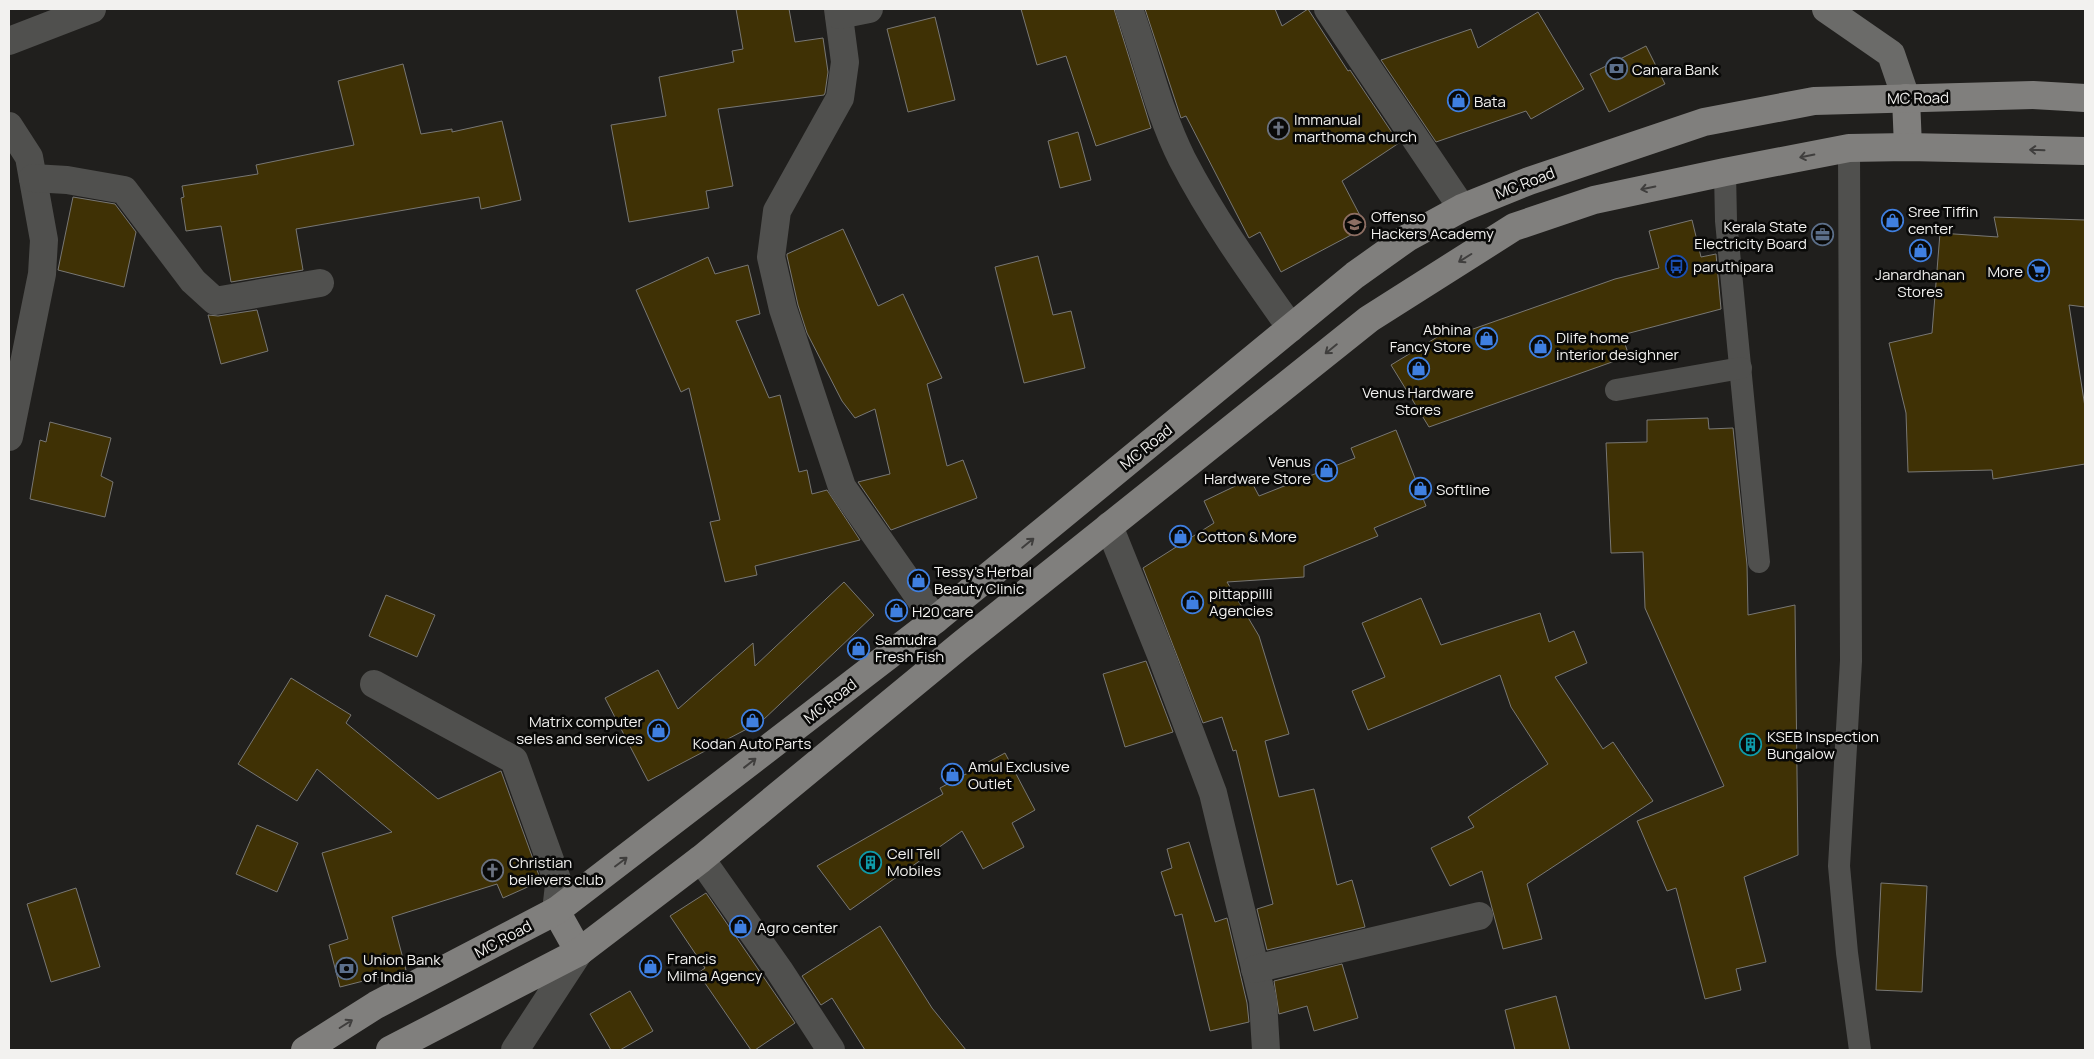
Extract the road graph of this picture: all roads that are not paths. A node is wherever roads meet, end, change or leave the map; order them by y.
1 (92, 9) edge
2 (869, 9) edge
3 (1129, 9) edge
4 (1328, 9) edge
5 (1826, 9) edge
6 (839, 12) edge
7 (9, 41) edge
8 (1906, 98) junction
9 (2085, 98) edge
10 (9, 126) edge
11 (1908, 146) junction
12 (1849, 148) junction
13 (2085, 151) edge
14 (1725, 172) junction
15 (32, 178) junction
16 (1462, 208) junction
17 (320, 283) dead end
18 (1291, 328) junction
19 (1741, 368) junction
20 (1616, 390) dead end
21 (9, 437) edge
22 (1109, 526) junction
23 (1759, 562) dead end
24 (935, 620) junction
25 (374, 684) dead end
26 (701, 859) junction
27 (556, 911) junction
28 (1479, 916) dead end
29 (579, 952) junction
30 (1255, 968) junction
31 (305, 1050) edge
32 (390, 1050) edge
33 (515, 1050) edge
34 (831, 1050) edge
35 (1266, 1050) edge
36 (1860, 1050) edge

1 - 7 street
2 - 6 street
3 - 18 street
4 - 16 street
5 - 8 main road
6 - 24 street
8 - 9 main road, MC Road
8 - 11 main road
8 - 16 main road, MC Road
10 - 15 street
11 - 12 main road
13 -> 11 main road
12 -> 14 main road
12 - 36 lane
14 - 19 lane
14 -> 22 main road
15 - 17 street
15 - 21 street
16 - 18 main road, MC Road
24 -> 18 main road, MC Road
19 - 20 lane
19 - 23 lane
22 - 26 main road
22 - 30 street
27 -> 24 main road, MC Road
25 - 27 street
26 - 29 main road
26 - 34 street
27 - 29 main road
31 -> 27 main road, MC Road
28 - 30 street
29 - 32 main road
29 - 33 street
30 - 35 street

